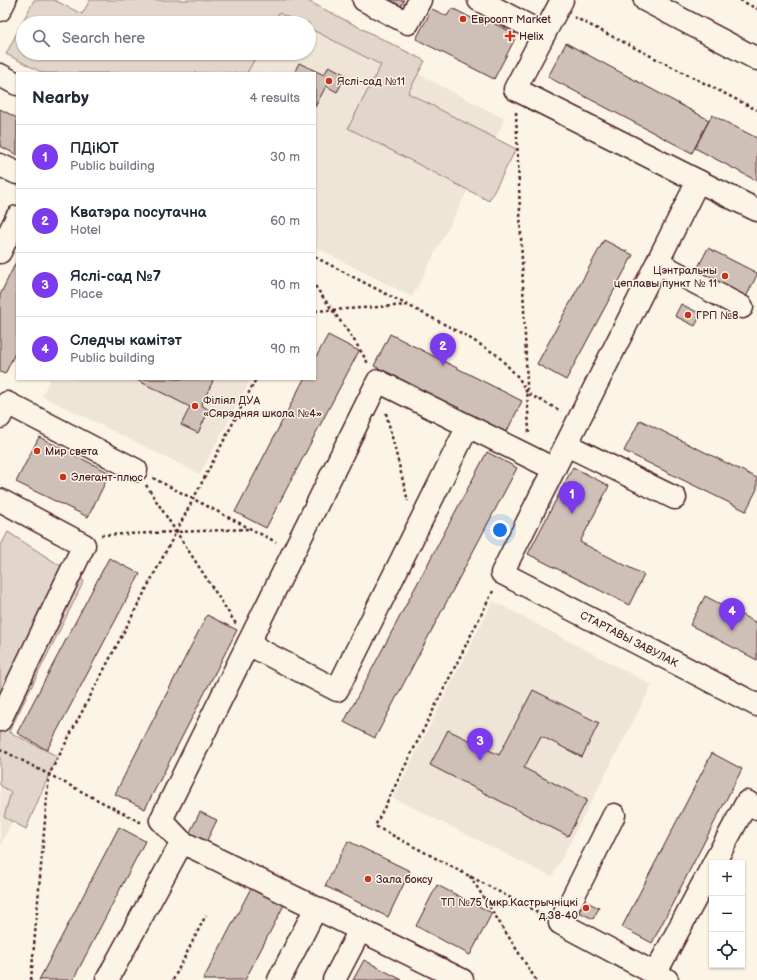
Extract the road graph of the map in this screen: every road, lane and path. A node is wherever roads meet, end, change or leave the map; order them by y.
1 (5, 0) edge
2 (364, 0) edge
3 (420, 0) edge
4 (479, 0) edge
5 (645, 0) edge
6 (740, 0) edge
7 (560, 4) edge
8 (757, 8) edge
9 (0, 10) edge
10 (544, 34) junction
11 (757, 58) edge
12 (0, 75) edge
13 (16, 83) edge
14 (515, 89) junction
15 (757, 110) edge
16 (0, 165) edge
17 (16, 173) edge
18 (698, 181) junction
19 (757, 210) edge
20 (16, 219) edge
21 (0, 252) edge
22 (316, 258) edge
23 (658, 263) junction
24 (409, 305) junction
25 (742, 307) dead end
26 (316, 311) edge
27 (255, 380) edge
28 (527, 393) junction
29 (2, 407) edge
30 (579, 420) junction
31 (468, 426) junction
32 (567, 445) junction
33 (530, 457) junction
34 (554, 469) junction
35 (136, 470) junction
36 (675, 498) dead end
37 (193, 499) junction
38 (0, 500) edge
39 (250, 528) junction
40 (176, 532) junction
41 (99, 535) dead end
42 (294, 551) junction
43 (502, 573) junction
44 (248, 644) junction
45 (757, 705) edge
46 (0, 720) edge
47 (0, 749) edge
48 (49, 774) junction
49 (757, 808) edge
50 (614, 815) dead end
51 (143, 824) dead end
52 (182, 842) junction
53 (716, 860) edge
54 (709, 873) edge
55 (469, 875) junction
56 (316, 908) junction
57 (206, 915) dead end
58 (560, 923) junction
59 (360, 930) junction
60 (661, 977) edge
61 (31, 980) edge
62 (107, 980) edge
63 (174, 980) edge
64 (280, 980) edge
65 (334, 980) edge
66 (462, 980) edge
67 (536, 980) edge

1 - 9 street
2 - 3 street
4 - 10 street
5 - 11 street
6 - 8 path
7 - 10 street
7 - 15 path
10 - 14 street
12 - 13 street
14 - 18 street
14 - 28 path
16 - 17 street
18 - 19 street
18 - 23 street
20 - 21 street
22 - 24 path
23 - 25 street
23 - 30 street
24 - 26 path
24 - 28 path
27 - 37 path
28 - 30 path
28 - 33 path
29 - 35 street
30 - 32 street
31 - 33 street
31 - 42 street
31 - 44 street
32 - 34 street
32 - 36 street
33 - 34 street
34 - 43 street
35 - 37 path
35 - 40 path
37 - 39 path
37 - 40 path
38 - 46 street
39 - 40 path
39 - 42 path
40 - 41 path
40 - 44 path
40 - 48 path
42 - 44 street
43 - 45 street, СТАРТАВЫ ЗАВУЛАК
43 - 55 path
44 - 52 street
47 - 48 path
48 - 51 path
48 - 61 path
49 - 53 street
50 - 58 street
52 - 56 street
52 - 62 street
54 - 60 street
55 - 58 path
55 - 67 path
56 - 59 street
56 - 64 street
57 - 63 path
58 - 60 street
59 - 65 street
59 - 66 street

